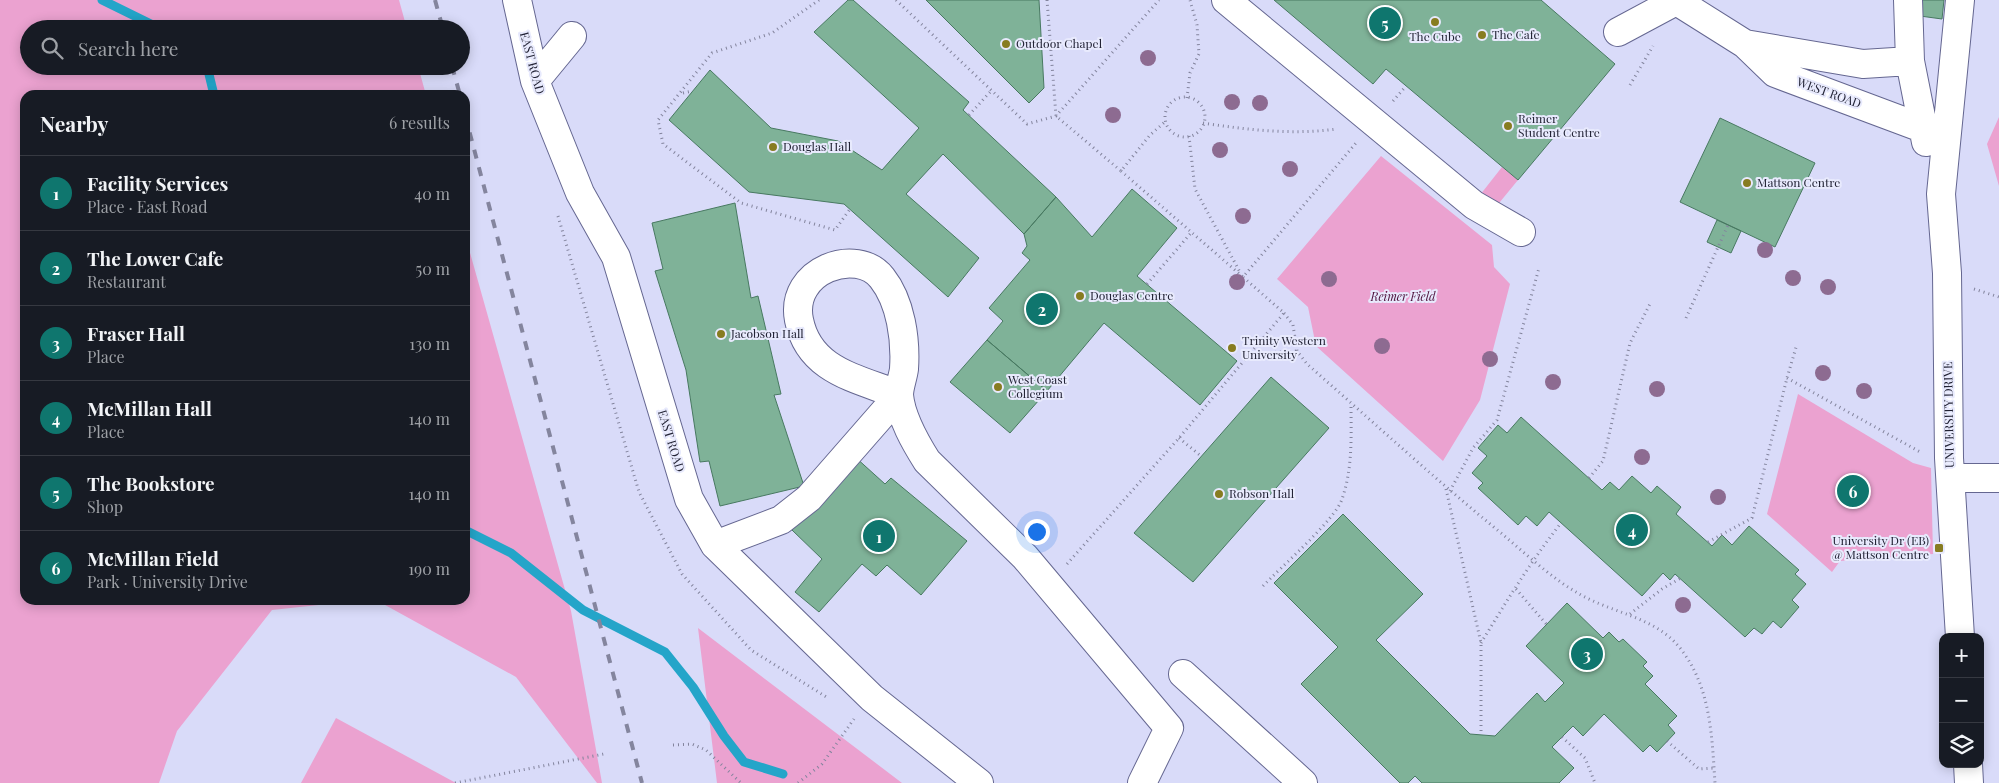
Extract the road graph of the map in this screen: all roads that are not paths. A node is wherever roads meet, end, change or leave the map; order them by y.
1 (516, 0) edge
2 (1226, 0) edge
3 (1676, 0) edge
4 (1908, 0) edge
5 (1960, 0) edge
6 (1618, 32) dead end
7 (572, 36) dead end
8 (1745, 44) junction
9 (1910, 61) junction
10 (534, 80) junction
11 (1922, 128) junction
12 (1941, 194) junction
13 (1521, 232) dead end
14 (899, 395) junction
15 (1950, 468) junction
16 (1999, 478) edge
17 (714, 545) junction
18 (1960, 633) edge
19 (1183, 674) dead end
20 (1968, 768) edge
21 (979, 783) edge
22 (1142, 783) edge
23 (1304, 783) edge
24 (1969, 783) edge

1 - 10 street, EAST ROAD
2 - 13 street
3 - 6 street
3 - 8 street, WEST ROAD
4 - 9 street, UNIVERSITY DRIVE
5 - 12 street, UNIVERSITY DRIVE
7 - 10 street
8 - 9 street, WEST ROAD
8 - 11 street, WEST ROAD
9 - 11 street, UNIVERSITY DRIVE
10 - 17 street, EAST ROAD
11 - 12 street, UNIVERSITY DRIVE
12 - 15 street, UNIVERSITY DRIVE
14 - 14 street
14 - 17 street
14 - 22 street
15 - 16 street
15 - 18 street, UNIVERSITY DRIVE
17 - 21 street, EAST ROAD
19 - 23 street
20 - 24 street

